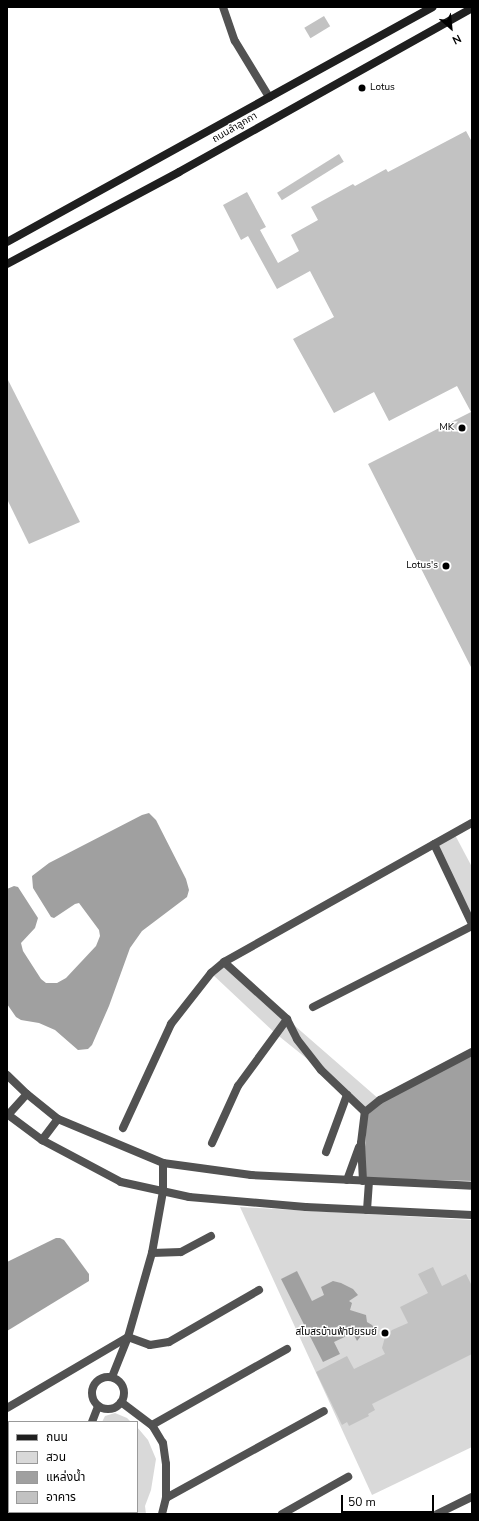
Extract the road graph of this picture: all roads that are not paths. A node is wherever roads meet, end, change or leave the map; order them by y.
1 (223, 7) edge
2 (432, 7) edge
3 (472, 8) edge
4 (269, 97) junction
5 (7, 242) edge
6 (7, 264) edge
7 (472, 823) edge
8 (434, 844) junction
9 (472, 925) edge
10 (224, 962) junction
11 (313, 1007) dead end
12 (287, 1019) junction
13 (472, 1052) edge
14 (7, 1075) edge
15 (27, 1094) junction
16 (347, 1095) junction
17 (365, 1112) junction
18 (7, 1115) edge
19 (58, 1119) junction
20 (123, 1128) dead end
21 (42, 1140) junction
22 (361, 1142) junction
23 (212, 1143) dead end
24 (326, 1152) dead end
25 (163, 1163) junction
26 (347, 1180) junction
27 (366, 1181) junction
28 (472, 1186) edge
29 (163, 1191) junction
30 (366, 1210) junction
31 (472, 1214) edge
32 (210, 1236) dead end
33 (152, 1253) junction
34 (259, 1290) dead end
35 (128, 1337) junction
36 (287, 1349) dead end
37 (112, 1377) junction
38 (121, 1402) junction
39 (98, 1406) junction
40 (7, 1408) edge
41 (324, 1411) dead end
42 (92, 1421) edge
43 (152, 1424) junction
44 (348, 1477) dead end
45 (472, 1497) edge
46 (166, 1498) junction
47 (162, 1514) edge
48 (282, 1514) edge
49 (437, 1514) edge

1 - 4 street
2 - 4 main road, ถนนลำลูกกา
3 - 6 main road, ถนนลำลูกกา
4 - 5 main road, ถนนลำลูกกา
7 - 8 street
8 - 9 street
8 - 10 street
9 - 11 street
10 - 12 street
10 - 20 street
12 - 16 street
12 - 23 street
13 - 17 street
14 - 15 street
15 - 18 street
15 - 19 street
16 - 17 street
16 - 24 street
17 - 22 street
18 - 21 street
19 - 21 street
19 - 25 street
21 - 29 street
22 - 26 street
22 - 27 street
25 - 26 street
25 - 29 street
26 - 27 street
27 - 28 street
27 - 30 street
29 - 30 street
29 - 33 street
30 - 31 street
32 - 33 street
33 - 35 street
34 - 35 street
35 - 37 street
35 - 40 street
36 - 43 street
37 - 38 street
37 - 39 street
38 - 39 street
38 - 43 street
39 - 42 street
41 - 46 street
43 - 46 street
44 - 48 street
45 - 49 street
46 - 47 street

